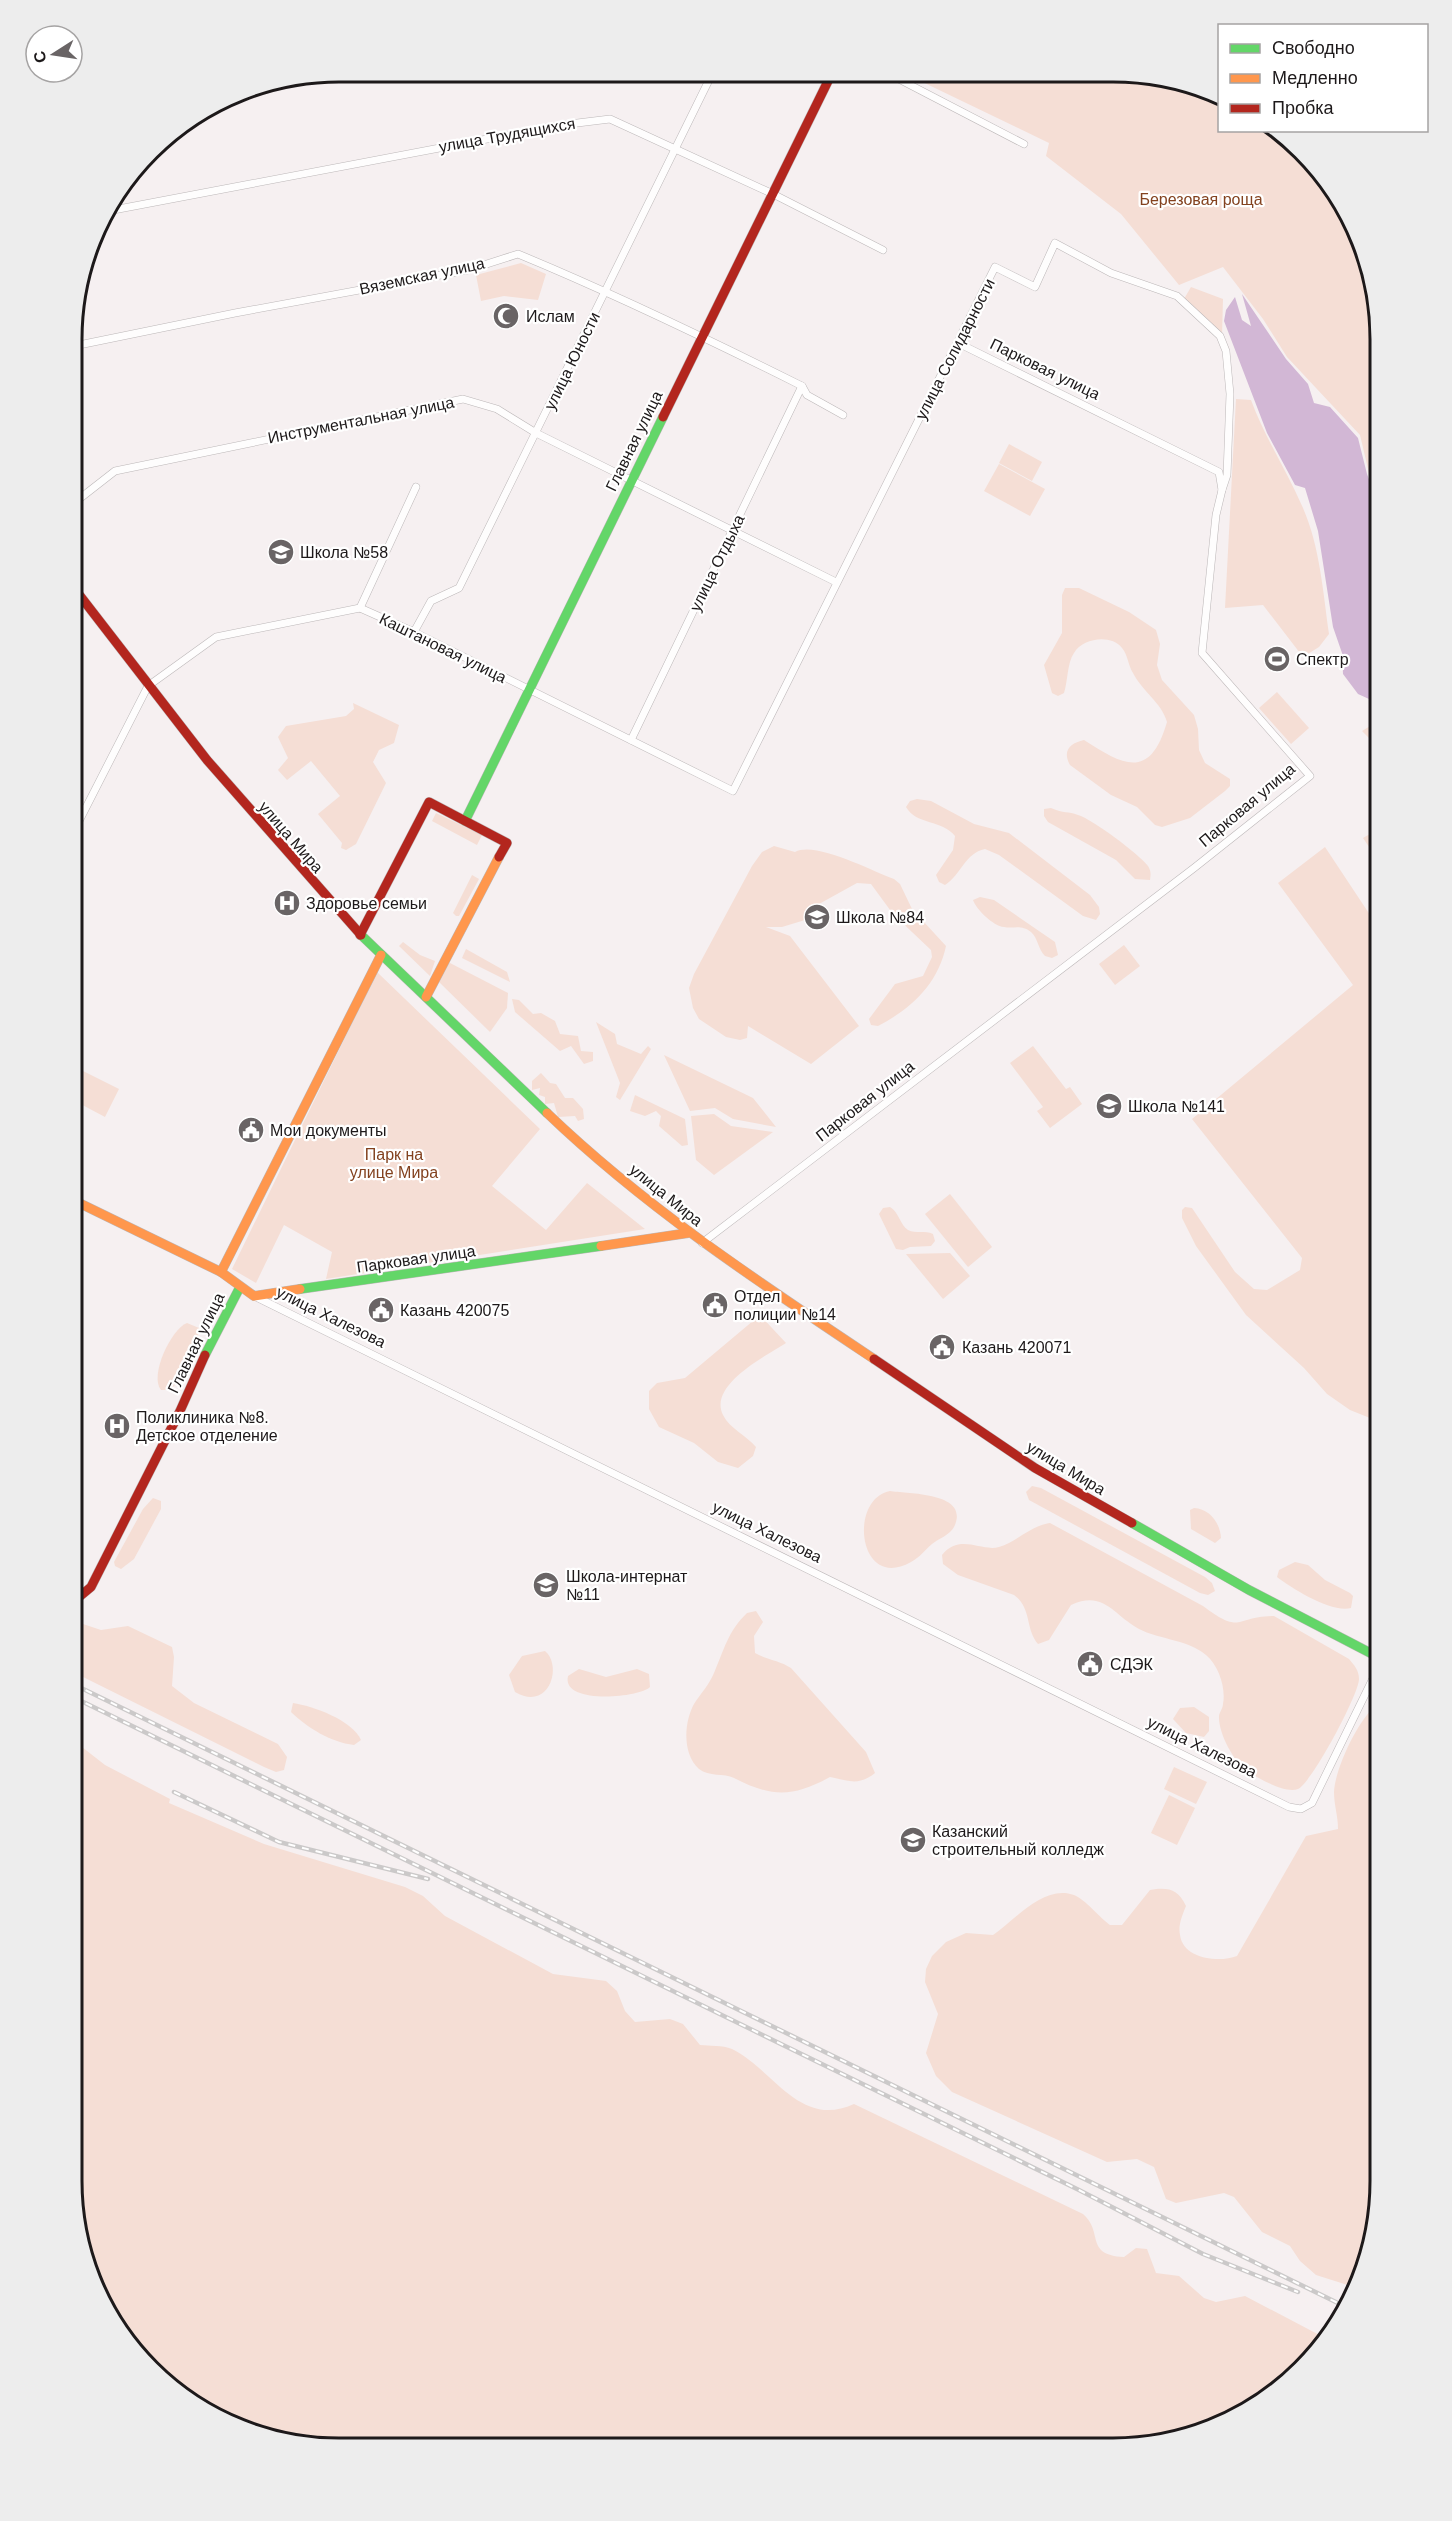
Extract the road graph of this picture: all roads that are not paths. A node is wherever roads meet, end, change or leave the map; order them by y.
1 (708, 82) edge
2 (828, 82) edge
3 (904, 82) edge
4 (1024, 144) dead end
5 (676, 148) junction
6 (773, 194) junction
7 (118, 209) edge
8 (883, 250) dead end
9 (607, 290) junction
10 (702, 336) junction
11 (958, 343) junction
12 (82, 344) edge
13 (802, 386) junction
14 (843, 415) dead end
15 (536, 433) junction
16 (632, 479) junction
17 (416, 486) dead end
18 (1222, 490) junction
19 (82, 497) edge
20 (732, 531) junction
21 (836, 582) junction
22 (82, 599) edge
23 (360, 608) junction
24 (414, 632) junction
25 (148, 686) junction
26 (530, 690) junction
27 (631, 740) junction
28 (733, 791) joint
29 (82, 815) edge
30 (465, 821) junction
31 (360, 935) junction
32 (381, 955) junction
33 (426, 997) junction
34 (82, 1204) edge
35 (688, 1233) junction
36 (702, 1243) junction
37 (221, 1272) junction
38 (240, 1287) junction
39 (254, 1296) junction
40 (82, 1595) edge
41 (1370, 1653) edge
42 (1370, 1684) edge

1 - 5 street, улица Юности
2 - 6 street, Главная улица
3 - 4 street
5 - 6 street, улица Трудящихся
5 - 7 street, улица Трудящихся
5 - 9 street, улица Юности
6 - 8 street, улица Трудящихся
6 - 10 street, Главная улица
9 - 10 street, Вяземская улица
9 - 12 street, Вяземская улица
9 - 15 street, улица Юности
10 - 13 street, Вяземская улица
10 - 16 street, Главная улица
11 - 18 street, Парковая улица
11 - 18 street, улица Солидарности
11 - 21 street, улица Солидарности
13 - 14 street, Вяземская улица
13 - 20 street, улица Отдыха
15 - 16 street, Инструментальная улица
15 - 19 street, Инструментальная улица
15 - 24 street, улица Юности
16 - 20 street, Инструментальная улица
16 - 26 street, Главная улица
17 - 23 street
18 - 36 street, Парковая улица
20 - 21 street, Инструментальная улица
20 - 27 street, улица Отдыха
21 - 28 street, улица Солидарности
22 - 25 street, улица Мира
23 - 24 street, Каштановая улица
23 - 25 street, Каштановая улица
24 - 26 street, Каштановая улица
25 - 29 street
25 - 31 street, улица Мира
26 - 27 street, Каштановая улица
26 - 30 street, Главная улица
27 - 28 street, Каштановая улица
30 - 31 street
30 - 33 street
31 - 32 street, улица Мира
32 - 33 street, улица Мира
32 - 37 street, Главная улица
33 - 35 street, улица Мира
34 - 37 street, улица Халезова
35 - 36 street, улица Мира
35 - 39 street, Парковая улица
36 - 41 street, улица Мира
37 - 38 street, улица Халезова
38 - 39 street, улица Халезова
38 - 40 street, Главная улица
39 - 42 street, улица Халезова

